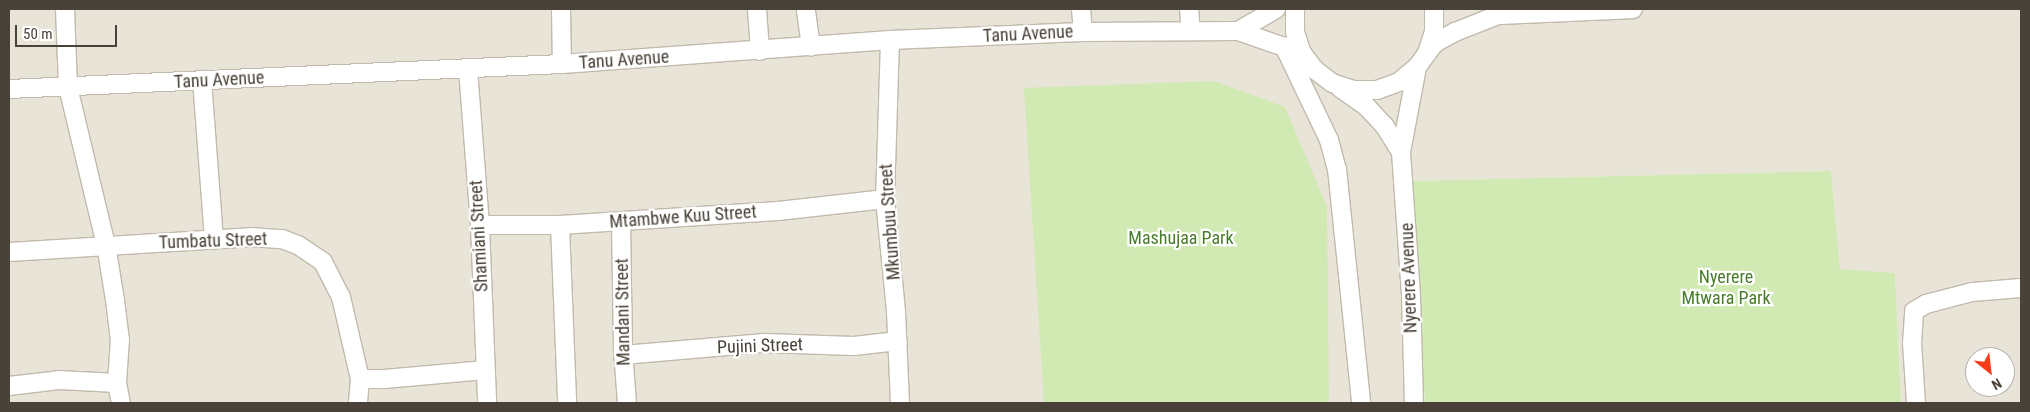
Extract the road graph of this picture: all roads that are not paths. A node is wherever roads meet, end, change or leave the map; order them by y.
1 (65, 9) edge
2 (562, 9) edge
3 (757, 9) edge
4 (1081, 9) edge
5 (1189, 9) edge
6 (1276, 9) edge
7 (1295, 9) edge
8 (1434, 9) edge
9 (1481, 9) edge
10 (1633, 9) edge
11 (806, 11) dead end
12 (1498, 15) junction
13 (1191, 30) junction
14 (1238, 31) junction
15 (1082, 32) junction
16 (890, 40) junction
17 (1284, 46) junction
18 (810, 47) junction
19 (760, 51) junction
20 (1302, 53) junction
21 (1422, 60) junction
22 (562, 64) junction
23 (468, 69) junction
24 (202, 80) junction
25 (1332, 83) junction
26 (68, 87) junction
27 (9, 90) edge
28 (1401, 152) junction
29 (885, 199) junction
30 (621, 221) junction
31 (480, 225) junction
32 (560, 225) junction
33 (214, 240) junction
34 (106, 244) junction
35 (9, 252) edge
36 (2021, 288) edge
37 (898, 341) junction
38 (623, 355) junction
39 (485, 370) junction
40 (360, 378) junction
41 (117, 383) junction
42 (9, 386) edge
43 (121, 403) edge
44 (358, 403) edge
45 (487, 403) edge
46 (567, 403) edge
47 (627, 403) edge
48 (900, 403) edge
49 (1361, 403) edge
50 (1414, 403) edge
51 (1916, 403) edge

1 - 26 street
2 - 22 street
3 - 19 street
4 - 15 street
5 - 13 street
6 - 14 street
7 - 20 street
8 - 21 street
9 - 12 street
10 - 12 street
11 - 18 street
12 - 21 street
13 - 14 street, Tanu Avenue
13 - 15 street, Tanu Avenue
14 - 17 street
15 - 16 street, Tanu Avenue
16 - 18 street, Tanu Avenue
16 - 29 street, Mkumbuu Street
17 - 20 street
17 - 49 street
18 - 19 street, Tanu Avenue
19 - 22 street, Tanu Avenue
20 - 25 street
21 - 25 street
21 - 28 street
22 - 23 street, Tanu Avenue
23 - 24 street, Tanu Avenue
23 - 31 street, Shamiani Street
24 - 26 street, Tanu Avenue
24 - 33 street
25 - 28 street
26 - 27 street, Tanu Avenue
26 - 34 street
28 - 50 street, Nyerere Avenue
29 - 30 street, Mtambwe Kuu Street
29 - 37 street, Mkumbuu Street
30 - 32 street, Mtambwe Kuu Street
30 - 38 street, Mandani Street
31 - 32 street, Mtambwe Kuu Street
31 - 39 street, Shamiani Street
32 - 46 street
33 - 34 street, Tumbatu Street
33 - 40 street, Tumbatu Street
34 - 35 street, Tumbatu Street
34 - 41 street
36 - 51 street
37 - 38 street, Pujini Street
37 - 48 street, Mkumbuu Street
38 - 47 street, Mandani Street
39 - 40 street
39 - 45 street, Shamiani Street
40 - 44 street, Tumbatu Street
41 - 42 street
41 - 43 street

